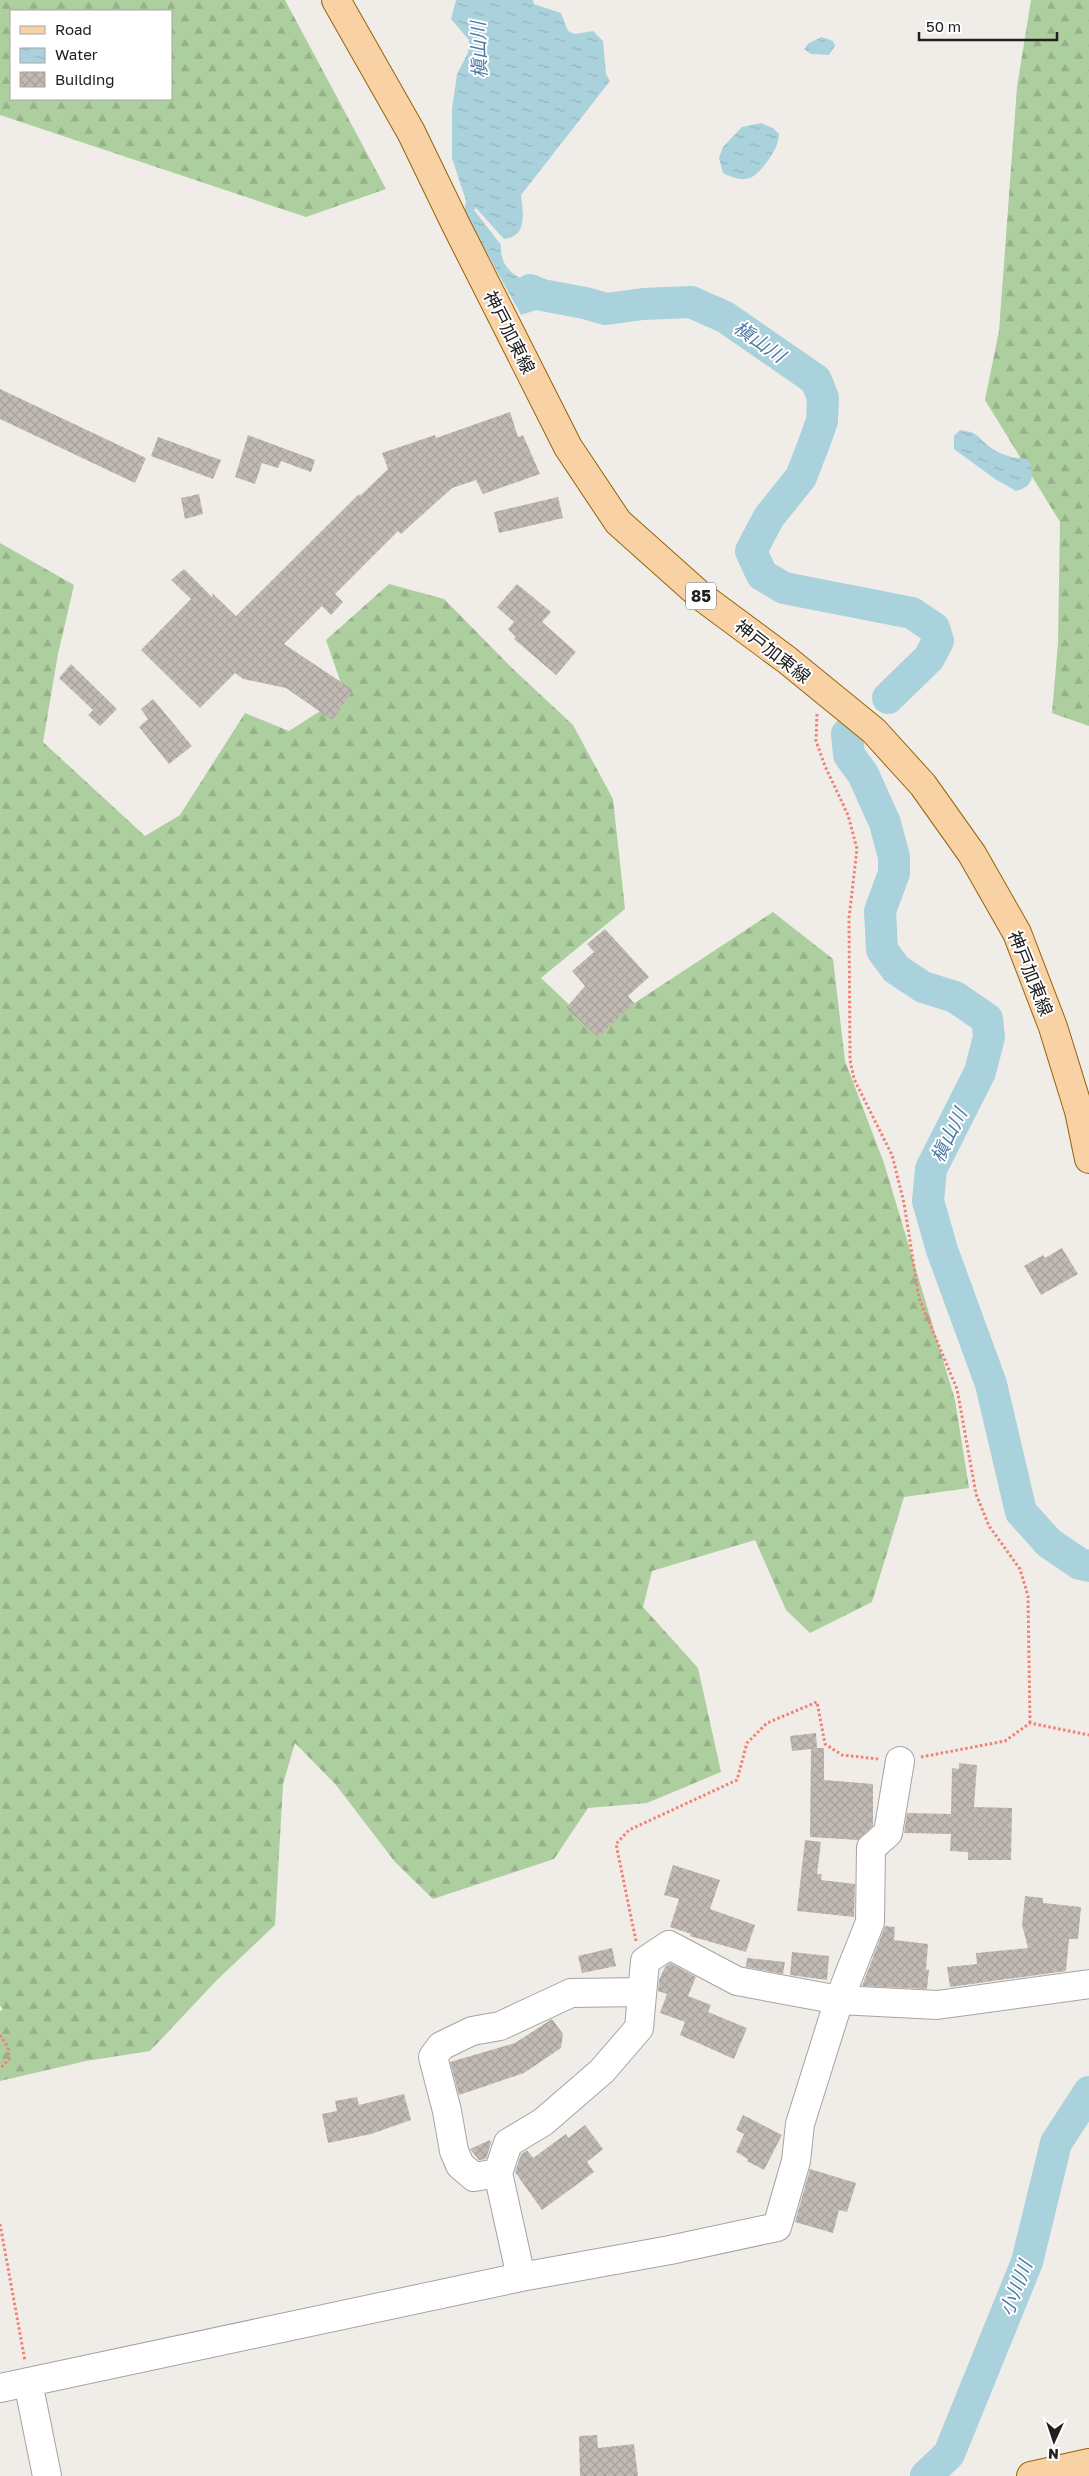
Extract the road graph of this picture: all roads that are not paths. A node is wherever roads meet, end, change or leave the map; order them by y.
1 (336, 0) edge
2 (1089, 1159) edge
3 (900, 1761) road end
4 (1089, 1984) edge
5 (642, 1992) junction
6 (839, 2000) junction
7 (498, 2173) junction
8 (521, 2277) junction
9 (28, 2382) junction
10 (0, 2388) edge
11 (1089, 2463) edge
12 (47, 2476) edge
13 (1031, 2476) edge

1 - 2 main road, 神戸加東線 / 85
3 - 6 street
4 - 6 street
5 - 6 street
5 - 7 street
5 - 7 street
6 - 8 street
7 - 8 street
8 - 9 street
9 - 10 street
9 - 12 street
11 - 13 main road

